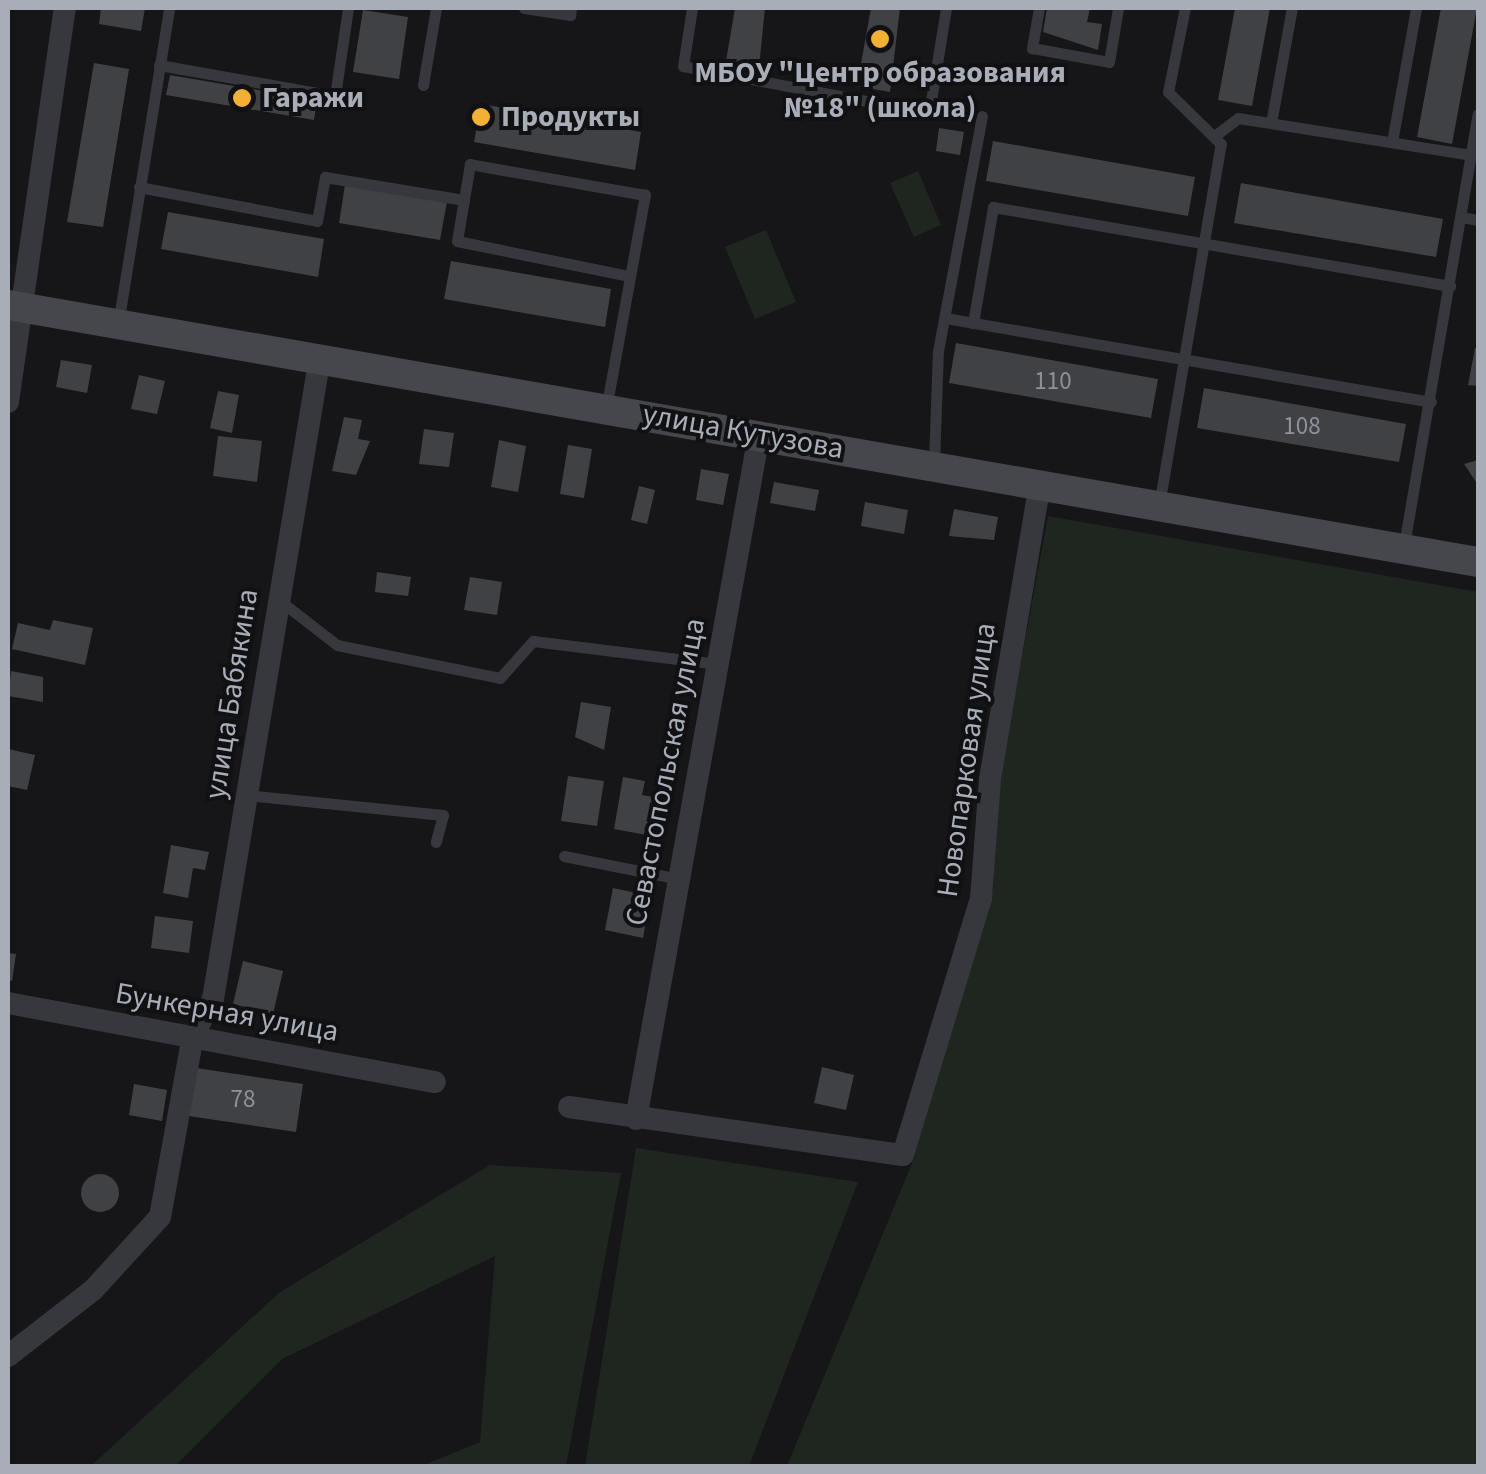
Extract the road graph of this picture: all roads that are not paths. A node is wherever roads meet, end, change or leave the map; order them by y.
1 (65, 8) edge
2 (169, 8) edge
3 (348, 8) edge
4 (436, 8) edge
5 (524, 8) edge
6 (571, 8) edge
7 (692, 8) edge
8 (946, 8) edge
9 (1040, 8) edge
10 (1118, 8) edge
11 (1185, 8) edge
12 (1292, 8) edge
13 (1416, 8) edge
14 (159, 65) junction
15 (423, 86) dead end
16 (1478, 114) edge
17 (982, 116) dead end
18 (1271, 124) junction
19 (1477, 129) edge
20 (1217, 134) junction
21 (1392, 142) junction
22 (1472, 156) junction
23 (138, 188) junction
24 (464, 200) junction
25 (1462, 217) junction
26 (1478, 220) edge
27 (1204, 242) junction
28 (629, 276) junction
29 (1450, 286) junction
30 (15, 306) edge
31 (944, 318) junction
32 (973, 323) junction
33 (118, 325) junction
34 (320, 358) junction
35 (1185, 362) junction
36 (8, 402) edge
37 (1431, 402) junction
38 (606, 408) junction
39 (758, 435) junction
40 (933, 467) junction
41 (1040, 484) junction
42 (1158, 506) junction
43 (1403, 549) junction
44 (1478, 562) edge
45 (276, 598) junction
46 (718, 664) junction
47 (247, 795) junction
48 (436, 842) dead end
49 (564, 856) dead end
50 (674, 878) junction
51 (8, 1003) edge
52 (193, 1035) junction
53 (435, 1082) dead end
54 (568, 1107) dead end
55 (636, 1120) junction
56 (8, 1356) edge

1 - 30 street
2 - 14 lane
3 - 14 lane
4 - 15 lane
5 - 6 lane
7 - 8 lane
9 - 10 lane
11 - 20 lane
12 - 18 lane
13 - 21 lane
14 - 23 lane
16 - 19 lane
17 - 31 lane
18 - 20 lane
18 - 21 lane
19 - 22 lane
20 - 27 lane
21 - 22 lane
22 - 25 lane
23 - 24 lane
23 - 33 lane
24 - 28 lane
24 - 28 lane
25 - 26 lane
25 - 29 lane
27 - 29 lane
27 - 32 lane
27 - 35 lane
28 - 38 lane
29 - 37 lane
30 - 33 main road, улица Кутузова
30 - 36 street
31 - 32 lane
31 - 40 lane
32 - 35 lane
33 - 34 main road, улица Кутузова
34 - 38 main road, улица Кутузова
34 - 45 street, улица Бабякина
35 - 37 lane
35 - 42 lane
37 - 43 lane
38 - 39 main road, улица Кутузова
39 - 40 main road, улица Кутузова
39 - 46 street, Севастопольская улица
40 - 41 main road, улица Кутузова
41 - 42 main road, улица Кутузова
41 - 55 street, Новопарковая улица
42 - 43 main road, улица Кутузова
43 - 44 main road, улица Кутузова
45 - 46 lane
45 - 47 street, улица Бабякина
46 - 50 street, Севастопольская улица
47 - 48 lane
47 - 52 street, улица Бабякина
49 - 50 lane
50 - 55 street, Севастопольская улица
51 - 52 street, Бункерная улица
52 - 53 street, Бункерная улица
52 - 56 street, улица Бабякина
54 - 55 street

